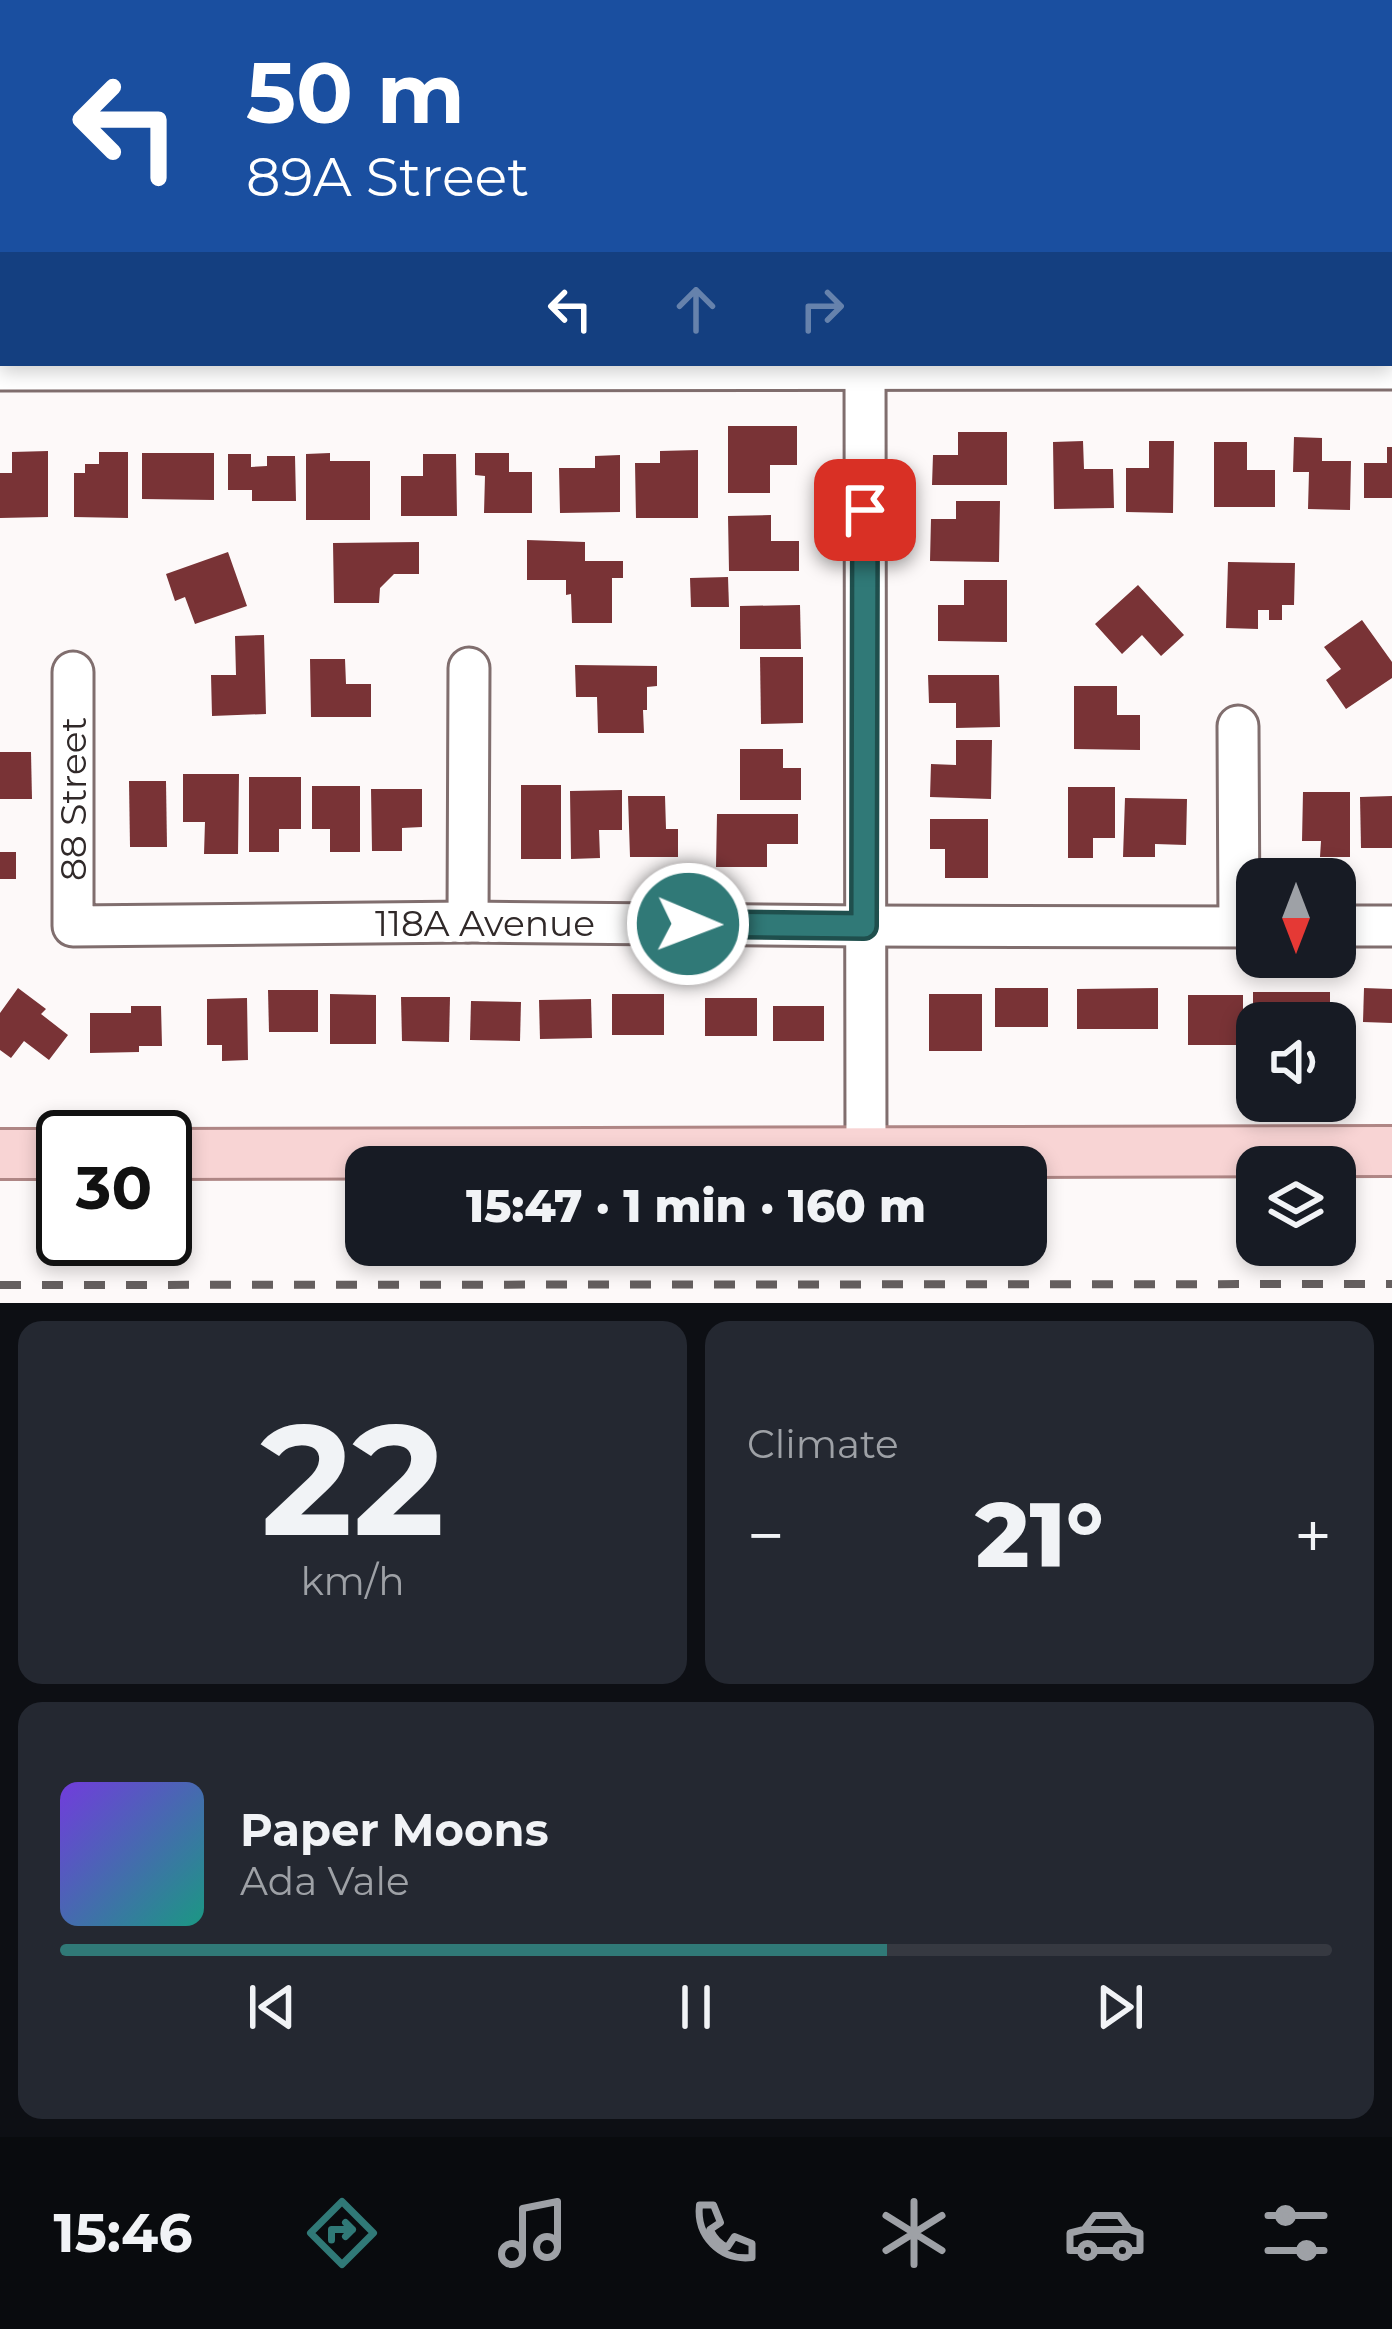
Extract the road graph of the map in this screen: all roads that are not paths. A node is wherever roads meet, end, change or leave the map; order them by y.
1 (82, 366) edge
2 (865, 367) edge
3 (1392, 369) edge
4 (0, 370) edge
5 (469, 668) dead end
6 (73, 672) dead end
7 (1238, 726) dead end
8 (1245, 858) edge
9 (468, 922) junction
10 (73, 926) joint
11 (864, 926) junction
12 (1356, 926) edge
13 (1392, 926) edge
14 (1236, 927) edge
15 (866, 1146) edge
16 (1392, 1150) edge
17 (1047, 1151) edge
18 (345, 1153) edge
19 (0, 1154) edge
20 (36, 1154) edge
21 (192, 1154) edge

1 - 2 street
1 - 4 street
2 - 3 street
2 - 11 street
5 - 9 street
6 - 10 street, 88 Street
7 - 8 street
9 - 10 street, 118A Avenue
9 - 11 street, 118A Avenue
11 - 14 street, 118A Avenue
11 - 15 street
12 - 13 street
16 - 17 main road
18 - 21 main road
19 - 20 main road

